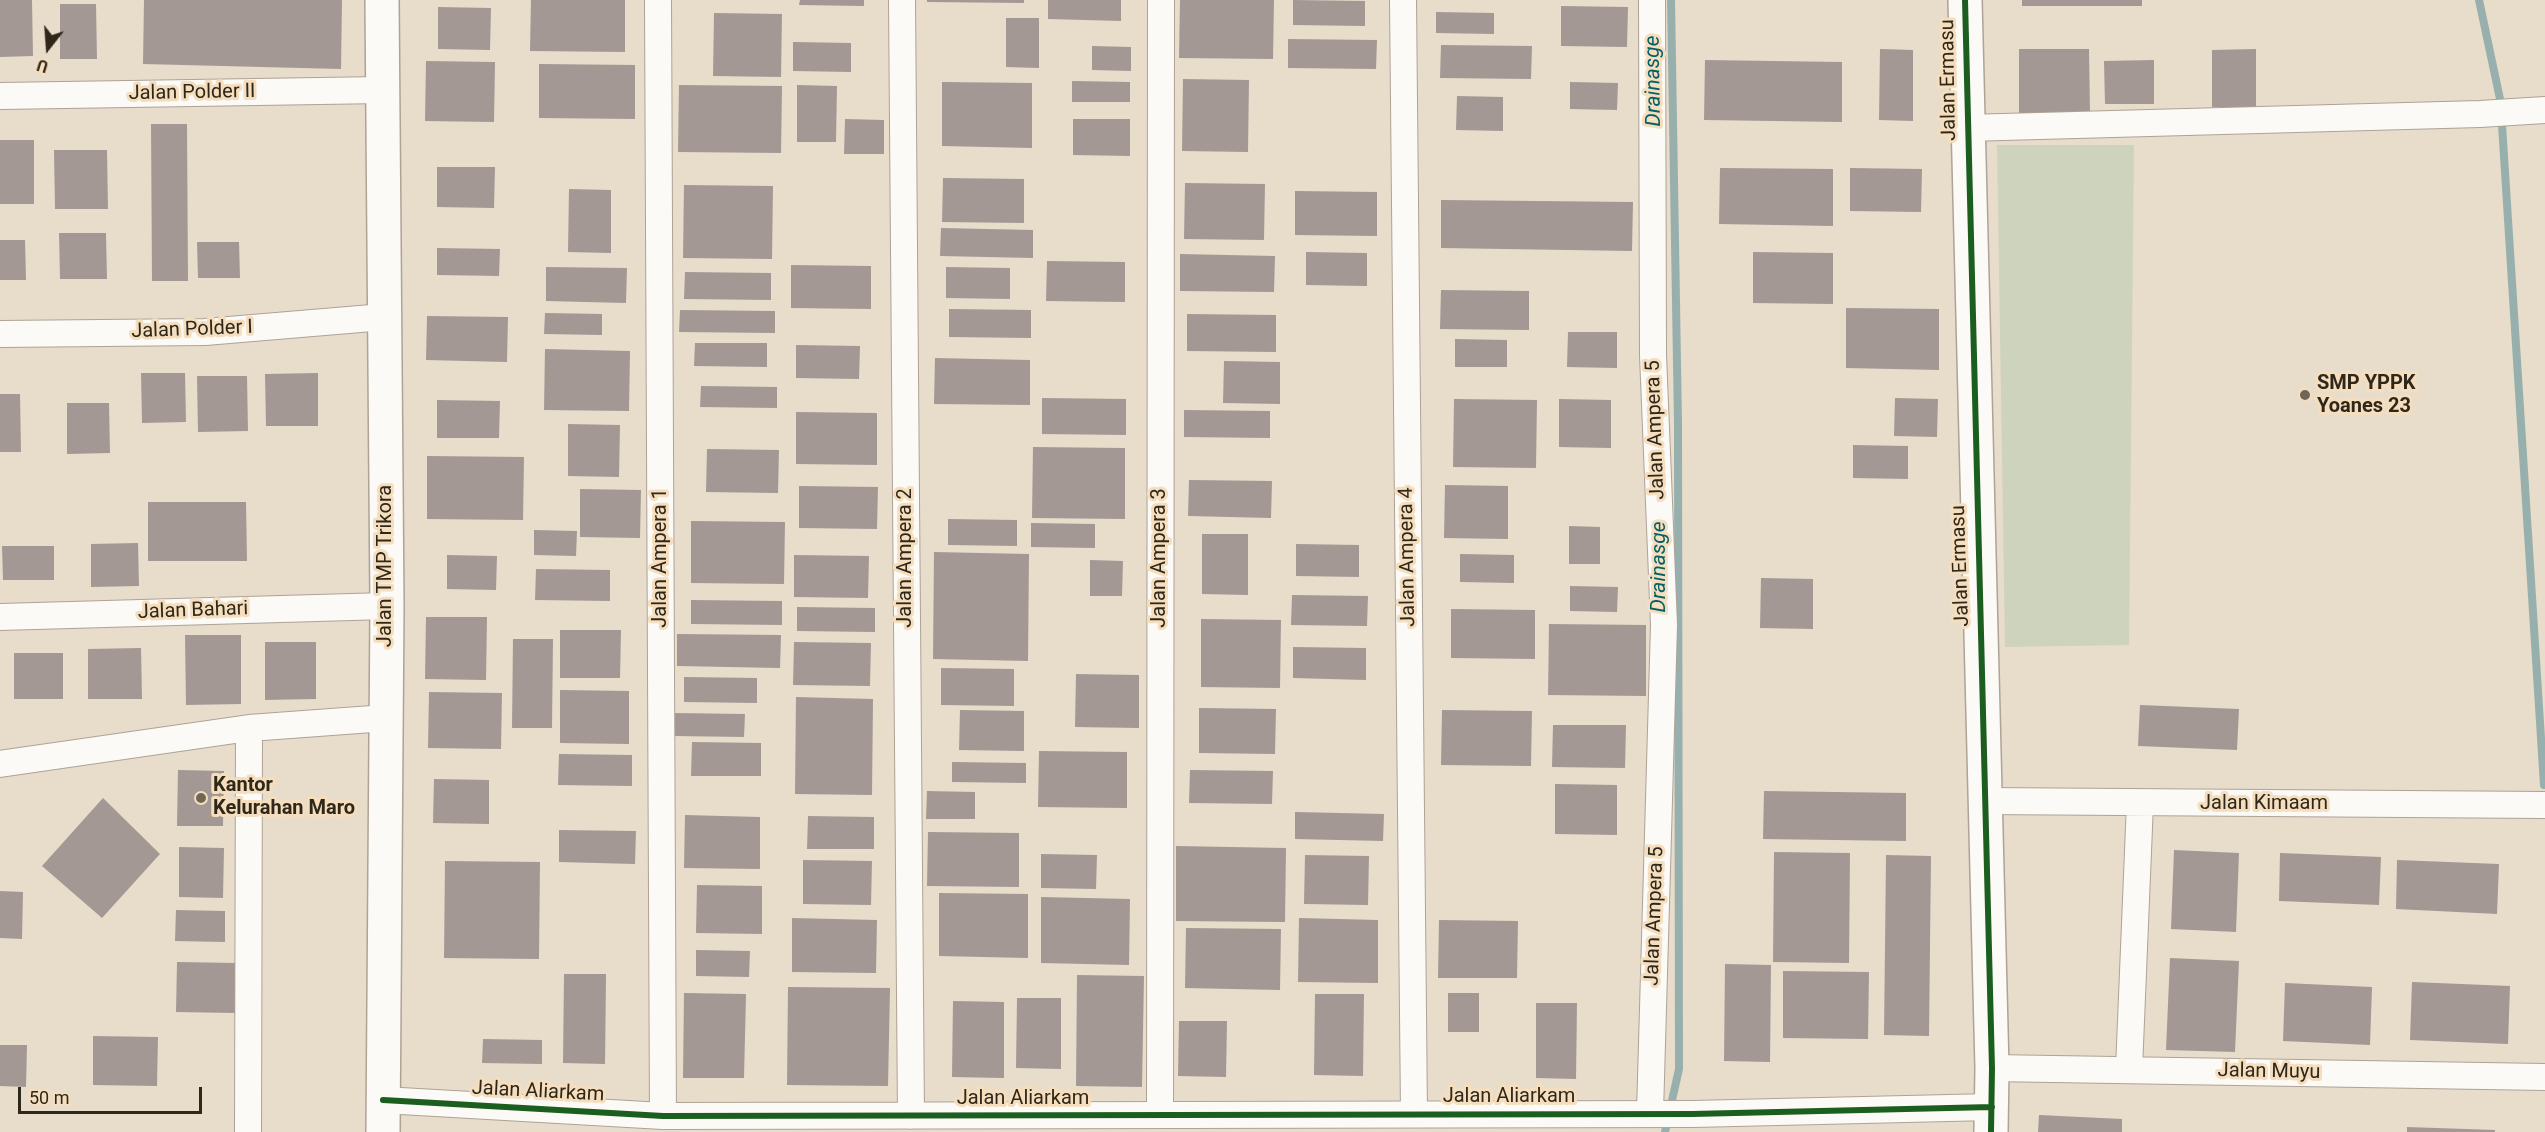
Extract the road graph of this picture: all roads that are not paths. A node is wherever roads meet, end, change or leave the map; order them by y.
1 (382, 0) edge
2 (658, 0) edge
3 (902, 0) edge
4 (1161, 0) edge
5 (1403, 0) edge
6 (1652, 0) edge
7 (1965, 0) edge
8 (384, 90) junction
9 (0, 96) edge
10 (2545, 110) edge
11 (1966, 128) junction
12 (384, 317) junction
13 (0, 334) edge
14 (387, 606) junction
15 (0, 617) edge
16 (386, 718) junction
17 (249, 728) junction
18 (0, 764) edge
19 (1984, 801) junction
20 (2140, 803) junction
21 (2545, 805) edge
22 (1992, 1068) junction
23 (2129, 1069) junction
24 (2545, 1077) edge
25 (383, 1100) junction
26 (1656, 1113) junction
27 (1414, 1114) junction
28 (1160, 1115) junction
29 (663, 1116) junction
30 (910, 1116) junction
31 (1992, 1119) edge
32 (614, 1122) edge
33 (248, 1132) edge
34 (383, 1132) edge

1 - 8 main road, Jalan TMP Trikora
2 - 29 street, Jalan Ampera 1
3 - 30 street, Jalan Ampera 2
4 - 28 street, Jalan Ampera 3
5 - 27 street, Jalan Ampera 4
6 - 26 street, Jalan Ampera 5
7 - 11 main road, Jalan Ermasu
8 - 9 street, Jalan Polder II
8 - 12 main road, Jalan TMP Trikora
10 - 11 street
11 - 19 main road, Jalan Ermasu
12 - 13 street, Jalan Polder I
12 - 14 main road, Jalan TMP Trikora
14 - 15 street, Jalan Bahari
14 - 16 main road, Jalan TMP Trikora
16 - 17 street
16 - 25 main road, Jalan TMP Trikora
17 - 18 street
17 - 33 street
19 - 20 street, Jalan Kimaam
19 - 22 main road, Jalan Ermasu
20 - 21 street, Jalan Kimaam
20 - 23 street
22 - 23 street, Jalan Muyu
22 - 31 main road, Jalan Ermasu
23 - 24 street, Jalan Muyu
25 - 32 street, Jalan Aliarkam
25 - 34 main road, Jalan TMP Trikora
26 - 27 street, Jalan Aliarkam
26 - 31 street, Jalan Aliarkam
27 - 28 street, Jalan Aliarkam
28 - 30 street, Jalan Aliarkam
29 - 30 street, Jalan Aliarkam
29 - 32 street, Jalan Aliarkam

